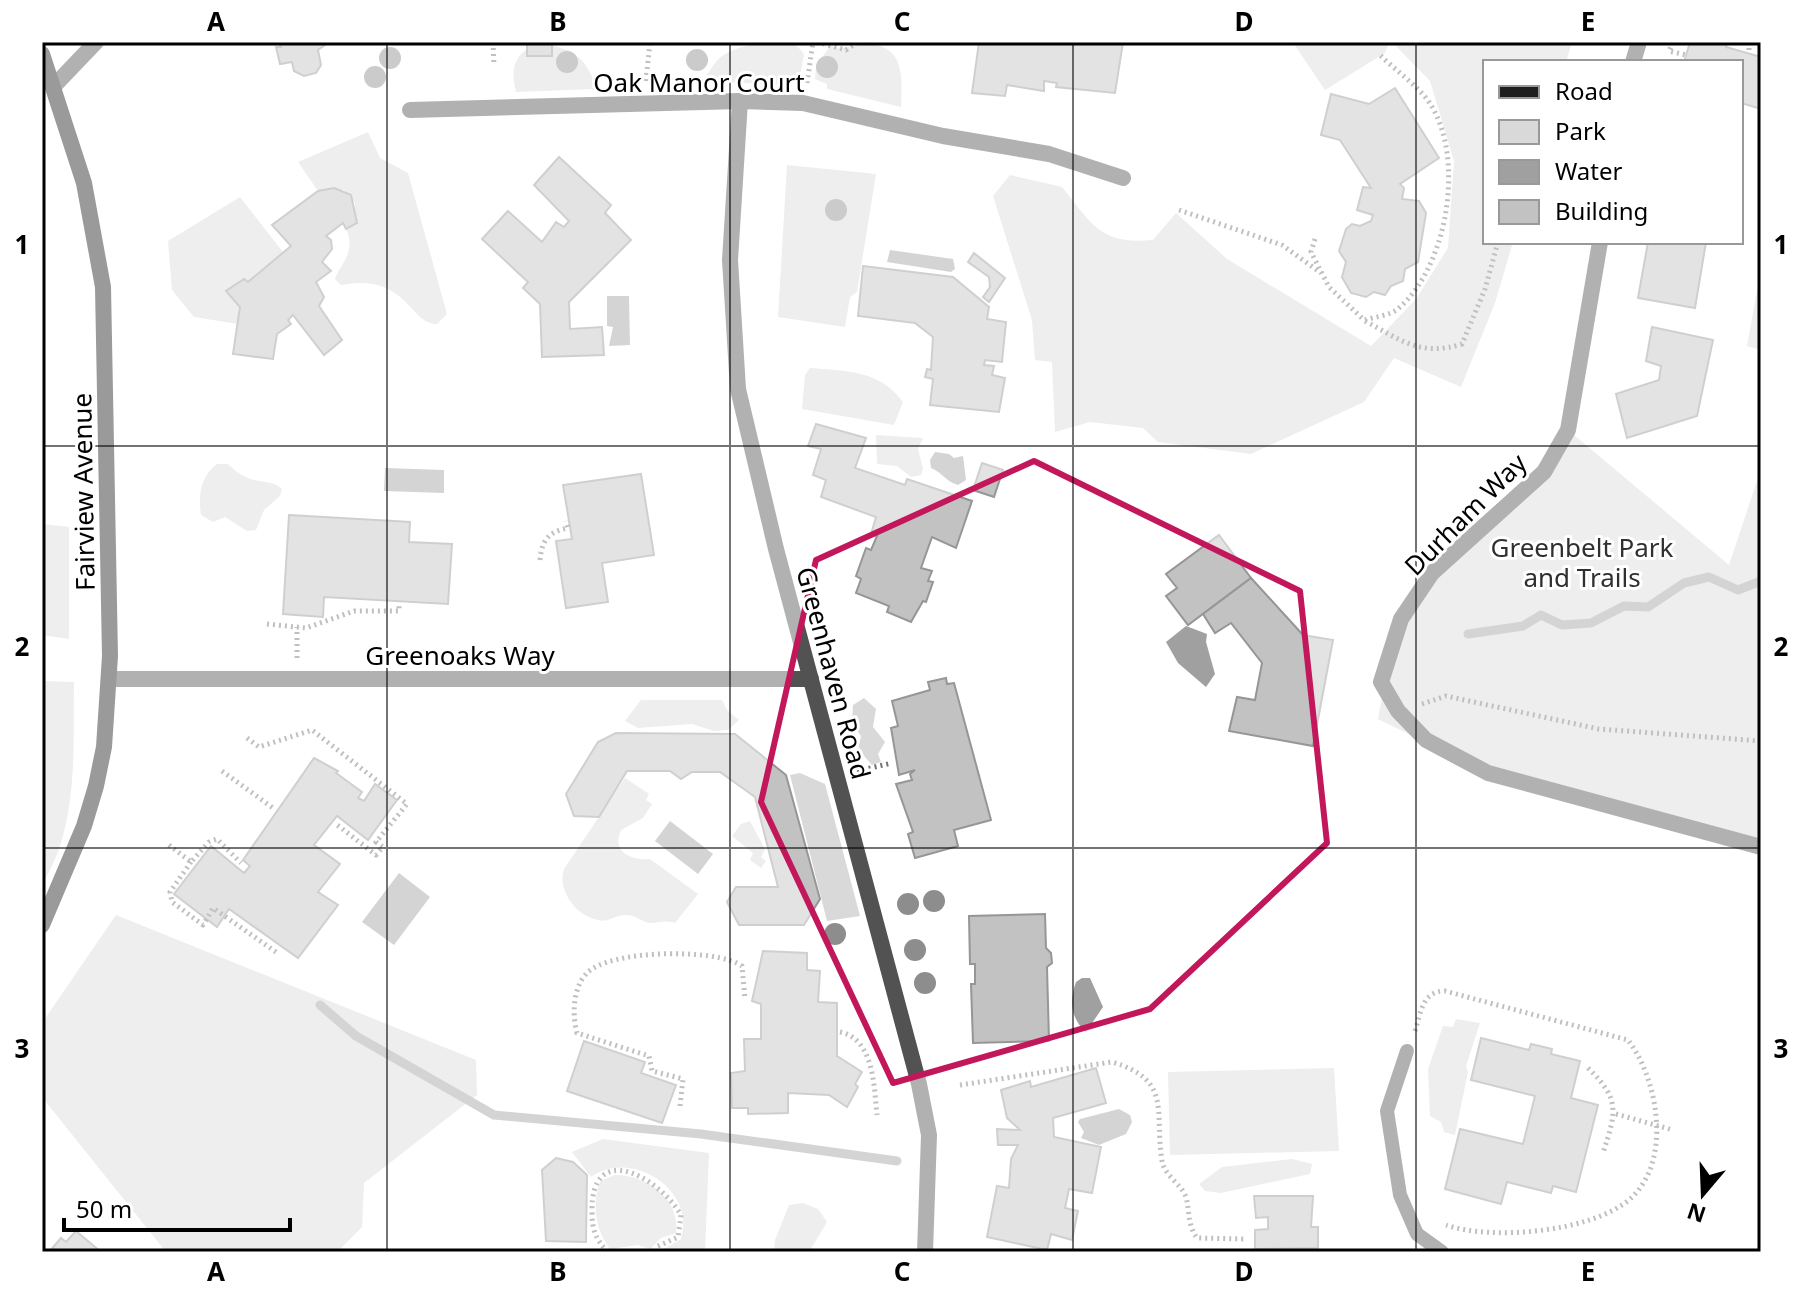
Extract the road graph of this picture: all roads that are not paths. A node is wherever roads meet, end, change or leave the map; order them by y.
1 (96, 42) edge
2 (42, 54) edge
3 (53, 87) junction
4 (740, 101) junction
5 (410, 110) dead end
6 (1123, 178) dead end
7 (1600, 244) edge
8 (110, 679) junction
9 (811, 679) junction
10 (1761, 847) edge
11 (42, 925) edge
12 (1407, 1051) road end
13 (925, 1252) edge
14 (1442, 1252) edge

1 - 3 street
2 - 3 main road, Fairview Avenue
3 - 8 main road, Fairview Avenue
4 - 5 street, Oak Manor Court
4 - 6 street, Oak Manor Court
4 - 9 street, Greenhaven Road
7 - 10 street, Durham Way
8 - 9 street, Greenoaks Way
8 - 11 main road, Fairview Avenue
9 - 13 street, Greenhaven Road
12 - 14 lane

